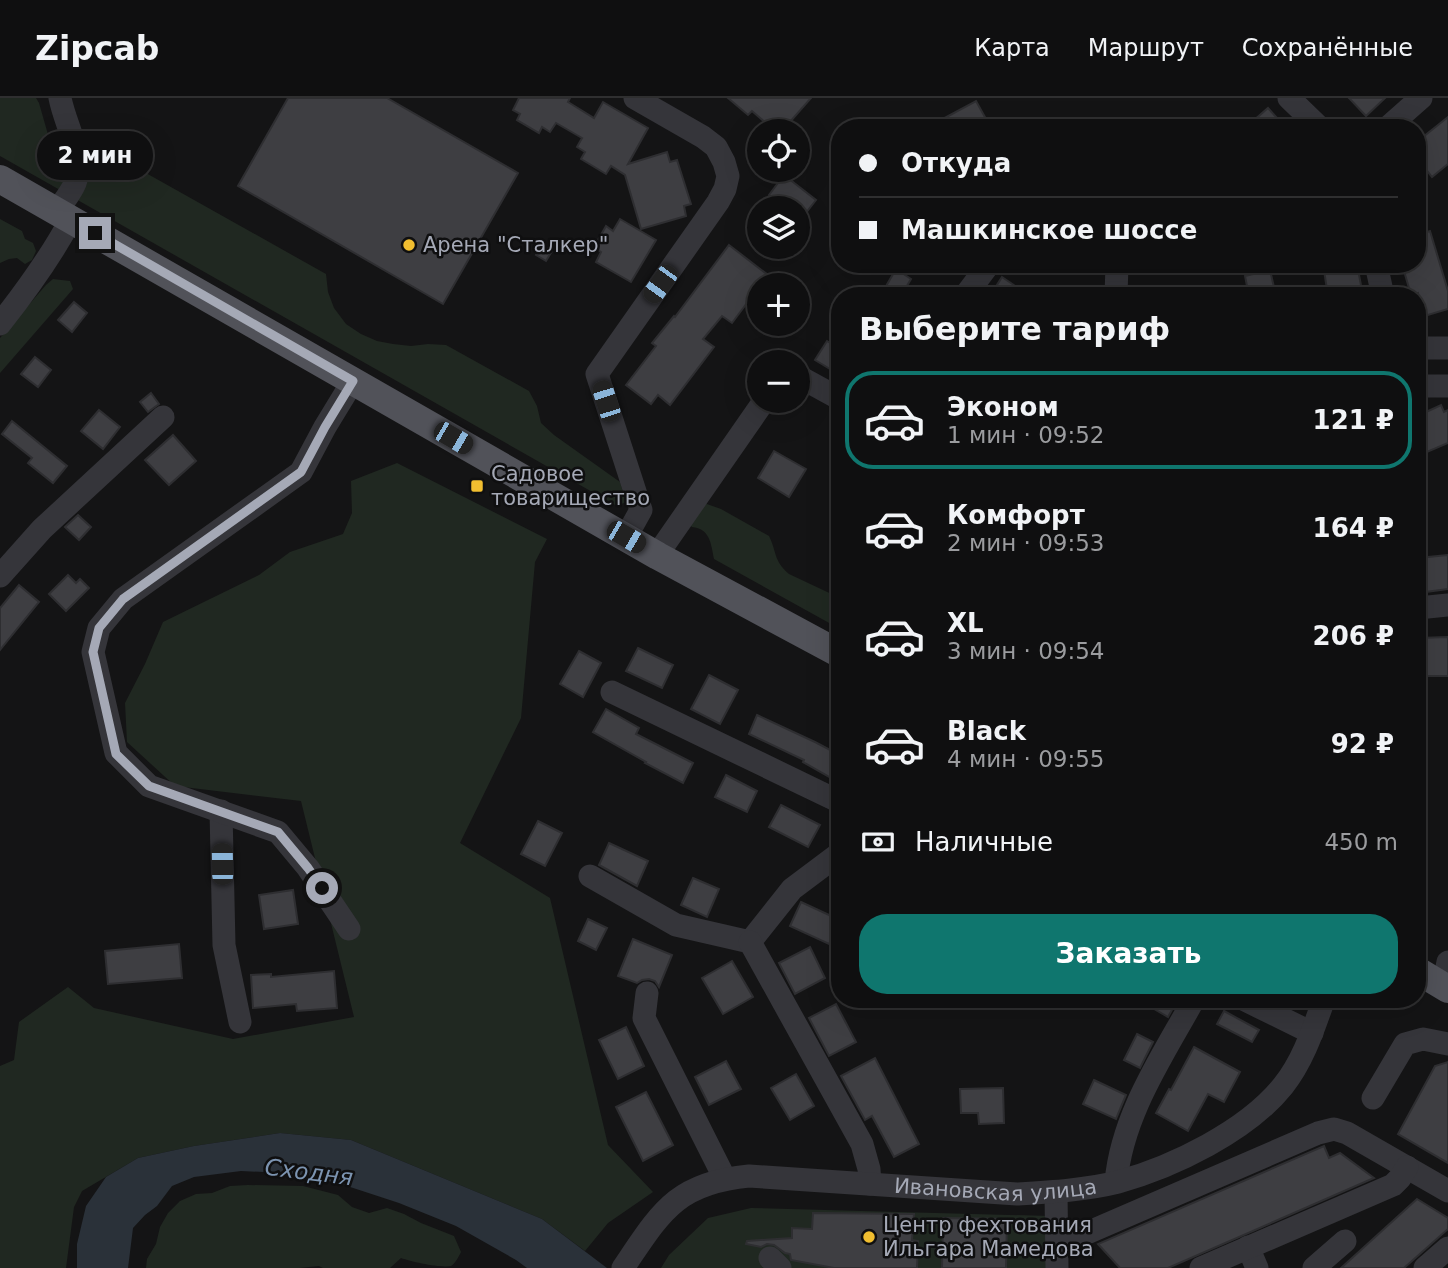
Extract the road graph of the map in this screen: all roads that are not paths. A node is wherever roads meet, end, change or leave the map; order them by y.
1 (61, 98) edge
2 (635, 98) edge
3 (1289, 98) edge
4 (1421, 98) edge
5 (1311, 119) edge
6 (1397, 119) edge
7 (0, 179) edge
8 (64, 215) junction
9 (0, 324) edge
10 (1426, 348) edge
11 (1448, 348) edge
12 (353, 381) junction
13 (810, 382) edge
14 (1426, 386) edge
15 (1448, 386) edge
16 (831, 393) edge
17 (756, 413) edge
18 (163, 417) dead end
19 (626, 537) junction
20 (657, 555) junction
21 (0, 576) edge
22 (1448, 605) edge
23 (1426, 607) edge
24 (831, 649) edge
25 (612, 692) dead end
26 (831, 798) edge
27 (221, 811) junction
28 (831, 860) edge
29 (590, 876) dead end
30 (349, 929) dead end
31 (750, 942) junction
32 (1426, 973) edge
33 (1446, 979) edge
34 (647, 993) dead end
35 (1189, 1008) edge
36 (1261, 1008) edge
37 (1321, 1008) edge
38 (240, 1022) dead end
39 (1312, 1033) junction
40 (1448, 1044) edge
41 (1373, 1098) dead end
42 (1407, 1167) junction
43 (725, 1178) junction
44 (1116, 1182) junction
45 (870, 1184) junction
46 (1448, 1191) edge
47 (1056, 1192) junction
48 (1057, 1237) junction
49 (1345, 1241) dead end
50 (1448, 1248) edge
51 (1253, 1258) edge
52 (623, 1268) edge
53 (1057, 1268) edge
54 (1201, 1268) edge
55 (1314, 1268) edge
56 (1425, 1268) edge

1 - 8 street
2 - 19 street
3 - 5 street
4 - 6 street
7 - 8 main road
8 - 9 street
8 - 12 main road
10 - 11 street
12 - 19 main road
12 - 27 street
13 - 16 street
14 - 15 street
17 - 20 street
18 - 21 street
19 - 20 main road
20 - 24 main road
22 - 23 street
25 - 26 street
27 - 30 street
27 - 38 street
28 - 31 street
29 - 31 street
31 - 45 street
32 - 33 main road
34 - 43 street
35 - 44 street
36 - 39 street
37 - 39 street, Ивановская улица
39 - 44 street, Ивановская улица
40 - 41 street
42 - 46 street
42 - 48 street
42 - 51 street
43 - 45 street, Ивановская улица
43 - 52 street, Ивановская улица
44 - 47 street, Ивановская улица
45 - 47 street, Ивановская улица
47 - 48 street
48 - 53 street
49 - 55 street
50 - 56 street
51 - 54 street

